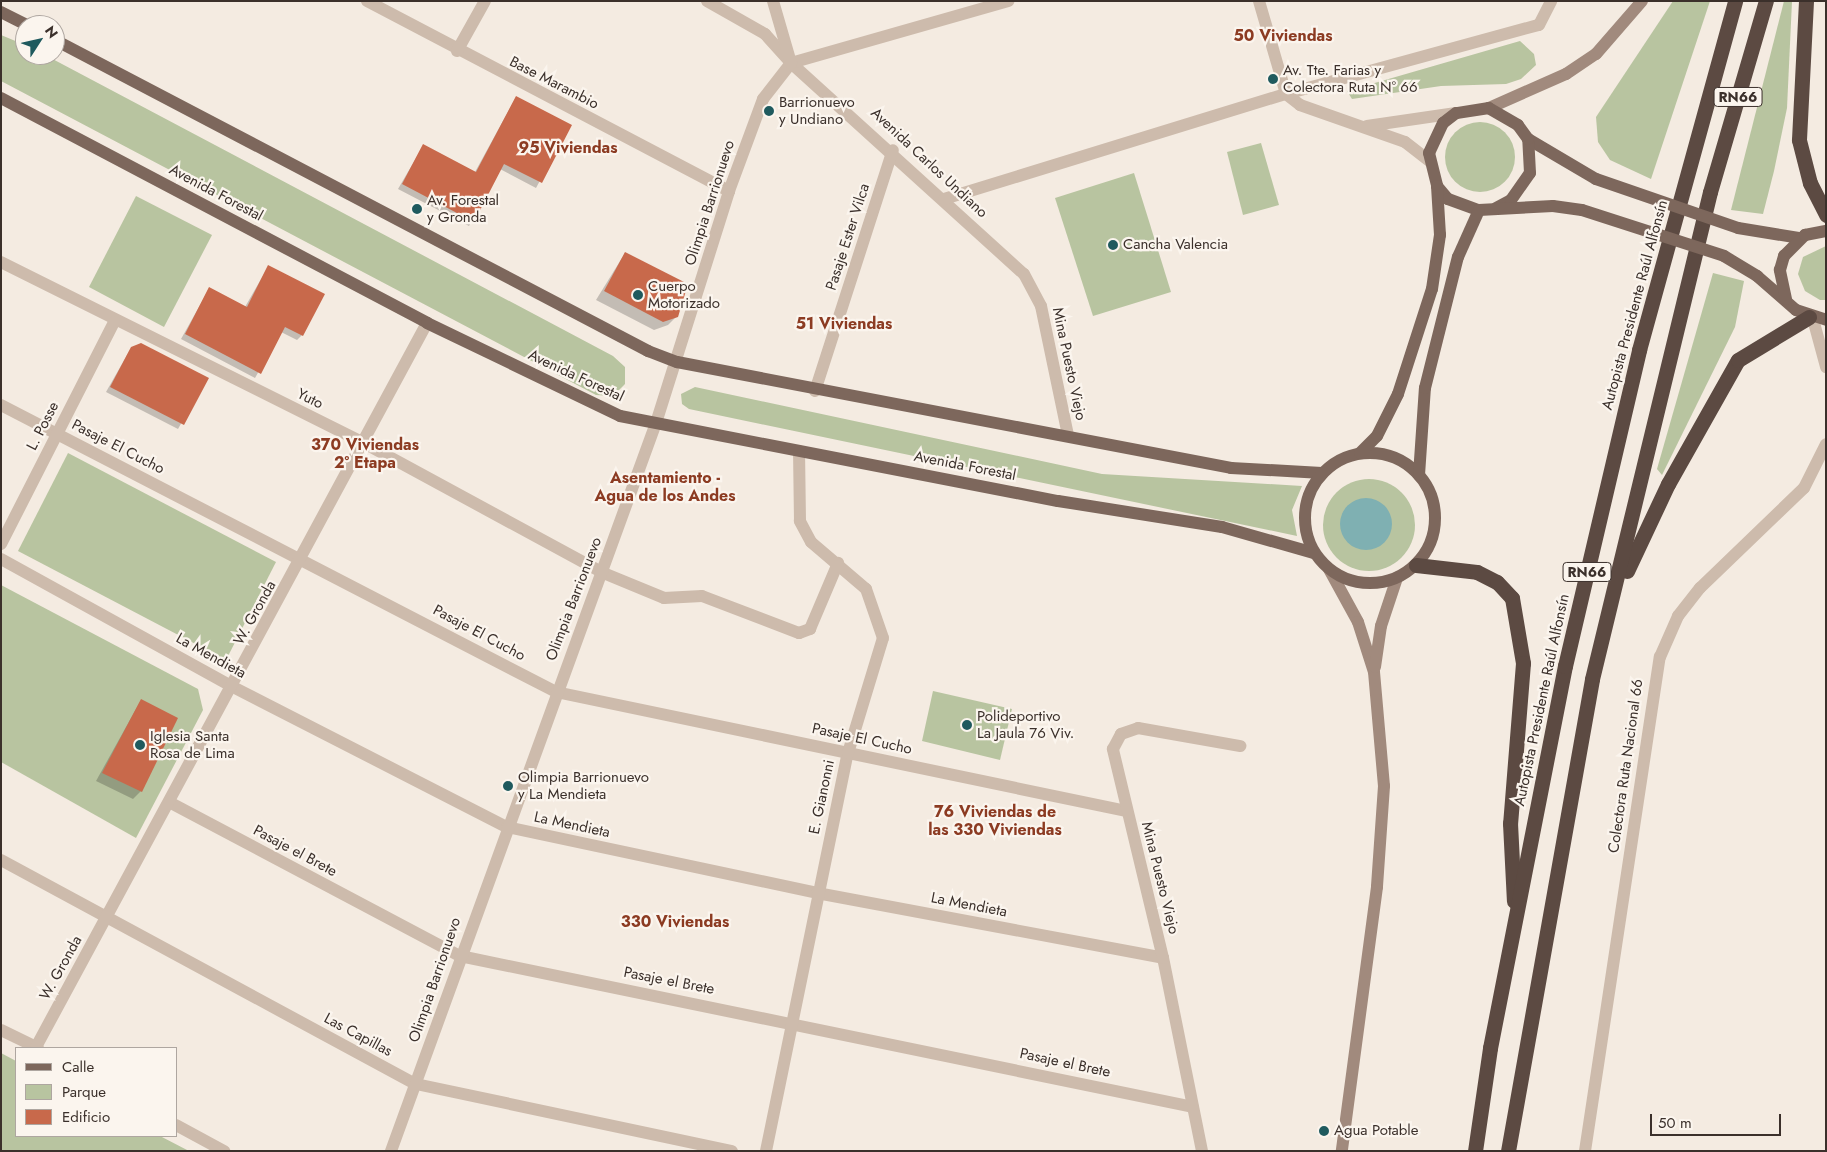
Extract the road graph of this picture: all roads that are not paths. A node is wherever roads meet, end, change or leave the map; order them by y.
1 (366, 1) edge
2 (485, 1) edge
3 (707, 1) edge
4 (773, 1) edge
5 (1008, 1) edge
6 (1258, 1) edge
7 (1551, 1) edge
8 (1642, 1) edge
9 (1735, 1) edge
10 (1766, 1) edge
11 (1806, 1) edge
12 (995, 3) edge
13 (1, 12) edge
14 (15, 19) edge
15 (65, 45) edge
16 (457, 51) junction
17 (791, 63) junction
18 (1286, 94) junction
19 (1, 98) edge
20 (1489, 108) junction
21 (1456, 113) junction
22 (1366, 126) junction
23 (1528, 139) junction
24 (893, 150) junction
25 (1429, 161) junction
26 (1437, 186) junction
27 (729, 191) junction
28 (944, 199) junction
29 (1496, 208) junction
30 (1479, 210) junction
31 (1826, 215) edge
32 (1826, 231) edge
33 (1800, 238) junction
34 (1, 262) edge
35 (1024, 274) joint
36 (1786, 299) junction
37 (1816, 319) edge
38 (114, 322) junction
39 (427, 323) junction
40 (677, 362) junction
41 (1826, 367) edge
42 (815, 391) junction
43 (1, 405) edge
44 (656, 423) junction
45 (57, 434) junction
46 (1068, 435) junction
47 (362, 442) junction
48 (1826, 444) edge
49 (799, 451) junction
50 (1360, 453) junction
51 (1322, 473) junction
52 (1419, 475) junction
53 (1, 544) edge
54 (1314, 553) junction
55 (1, 559) edge
56 (302, 559) junction
57 (838, 564) junction
58 (1416, 565) junction
59 (1329, 570) junction
60 (602, 572) junction
61 (1397, 578) junction
62 (1613, 600) junction
63 (1374, 672) junction
64 (233, 687) junction
65 (556, 692) junction
66 (1240, 746) dead end
67 (848, 753) junction
68 (168, 802) junction
69 (1126, 811) junction
70 (507, 827) junction
71 (1, 860) edge
72 (817, 893) junction
73 (107, 917) junction
74 (1515, 925) junction
75 (460, 956) junction
76 (1163, 958) junction
77 (792, 1022) junction
78 (1, 1030) edge
79 (35, 1047) edge
80 (38, 1047) edge
81 (416, 1084) junction
82 (1193, 1107) junction
83 (178, 1126) edge
84 (224, 1151) edge
85 (391, 1151) edge
86 (732, 1151) edge
87 (766, 1151) edge
88 (1202, 1151) edge
89 (1342, 1151) edge
90 (1475, 1151) edge
91 (1508, 1151) edge
92 (1585, 1151) edge

1 - 16 street, Base Marambio
2 - 16 street
3 - 17 street, Avenida Carlos Undiano
4 - 17 street
5 - 12 street
6 - 18 street
7 - 18 street
8 - 20 main road
9 - 74 highway, Autopista Presidente Raúl Alfonsín / RN66
10 - 62 highway, RN66
11 - 31 highway
12 - 17 street
13 - 14 main road
15 - 40 main road
16 - 27 street, Base Marambio
17 - 24 street, Avenida Carlos Undiano
17 - 27 street, Olimpia Barrionuevo
18 - 22 street
18 - 28 street
19 - 39 main road, Avenida Forestal
20 - 21 main road
20 - 23 main road
21 - 22 street
21 - 25 main road
22 - 25 street
23 - 29 main road
23 - 33 main road, bridge
24 - 28 street, Avenida Carlos Undiano
24 - 42 street, Pasaje Ester Vilca
25 - 26 main road
26 - 30 main road
26 - 50 main road
27 - 40 street, Olimpia Barrionuevo
28 - 35 street, Avenida Carlos Undiano
29 - 30 main road
29 - 36 main road, bridge
30 - 52 main road
32 - 33 main road
33 - 36 main road
34 - 38 street, Yuto
35 - 46 street, Mina Puesto Viejo
36 - 37 main road
37 - 41 street
37 - 62 highway
38 - 45 street, L. Posse
38 - 47 street, Yuto
39 - 44 main road, Avenida Forestal
39 - 47 street, W. Gronda
40 - 42 main road
40 - 44 street, Olimpia Barrionuevo
42 - 46 main road
43 - 45 street, Pasaje El Cucho
44 - 49 main road, Avenida Forestal
44 - 60 street, Olimpia Barrionuevo
45 - 53 street, L. Posse
45 - 56 street, Pasaje El Cucho
46 - 51 main road
47 - 56 street, W. Gronda
47 - 60 street, Yuto
48 - 92 street, Colectora Ruta Nacional 66
49 - 54 main road, Avenida Forestal
49 - 57 street, E. Gianonni
50 - 51 main road
50 - 52 main road
51 - 54 main road
52 - 58 main road
54 - 59 main road
55 - 64 street, La Mendieta
56 - 64 street, W. Gronda
56 - 65 street, Pasaje El Cucho
57 - 60 street, Yuto
57 - 67 street, E. Gianonni
58 - 61 main road
58 - 74 highway
59 - 61 main road
59 - 63 main road
60 - 65 street, Olimpia Barrionuevo
61 - 63 main road
62 - 91 highway, RN66
63 - 89 main road
64 - 68 street, W. Gronda
64 - 70 street, La Mendieta
65 - 67 street, Pasaje El Cucho
65 - 70 street, Olimpia Barrionuevo
66 - 69 street, Mina Puesto Viejo
67 - 69 street, Pasaje El Cucho
67 - 72 street, E. Gianonni
68 - 73 street, W. Gronda
68 - 75 street, Pasaje el Brete
69 - 76 street, Mina Puesto Viejo
70 - 72 street, La Mendieta
70 - 75 street, Olimpia Barrionuevo
71 - 73 street, Las Capillas
72 - 76 street, La Mendieta
72 - 77 street, E. Gianonni
73 - 80 street, W. Gronda
73 - 81 street, Las Capillas
74 - 90 highway, Autopista Presidente Raúl Alfonsín / RN66
75 - 77 street, Pasaje el Brete
75 - 81 street, Olimpia Barrionuevo
76 - 82 street, Mina Puesto Viejo
77 - 82 street, Pasaje el Brete
77 - 87 street, E. Gianonni
78 - 79 street
81 - 85 street, Olimpia Barrionuevo
81 - 86 street, Las Capillas
82 - 88 street, Mina Puesto Viejo
83 - 84 street

